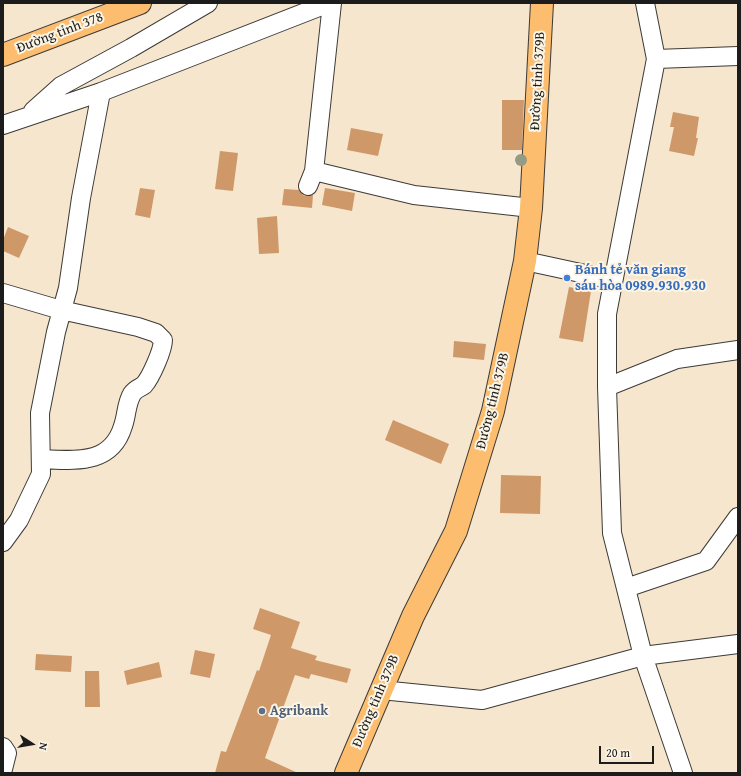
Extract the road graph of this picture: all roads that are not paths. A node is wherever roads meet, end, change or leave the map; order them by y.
1 (140, 3) edge
2 (208, 3) edge
3 (329, 3) edge
4 (332, 3) edge
5 (542, 3) edge
6 (645, 3) edge
7 (3, 55) edge
8 (738, 56) edge
9 (656, 59) junction
10 (101, 92) junction
11 (26, 117) junction
12 (3, 125) edge
13 (531, 208) junction
14 (525, 261) junction
15 (613, 280) junction
16 (3, 293) edge
17 (61, 310) junction
18 (738, 350) edge
19 (607, 387) junction
20 (41, 459) junction
21 (738, 517) edge
22 (3, 542) edge
23 (626, 588) junction
24 (738, 644) edge
25 (643, 656) junction
26 (381, 690) junction
27 (3, 748) edge
28 (3, 770) edge
29 (10, 773) edge
30 (346, 773) edge
31 (683, 773) edge

1 - 7 main road, Đường tỉnh 378
2 - 11 street
3 - 10 street
4 - 13 street
5 - 13 main road, Đường tỉnh 379B
6 - 9 street
8 - 9 street
9 - 15 street
10 - 11 street
10 - 17 street
11 - 12 street
13 - 14 main road, Đường tỉnh 379B
14 - 15 street
14 - 26 main road, Đường tỉnh 379B
15 - 19 street
16 - 17 street
17 - 20 street
17 - 20 street
18 - 19 street
19 - 23 street
20 - 22 street
21 - 23 street
23 - 25 street
24 - 25 street
25 - 26 street
25 - 31 street
26 - 30 main road, Đường tỉnh 379B
27 - 28 street
28 - 29 street

